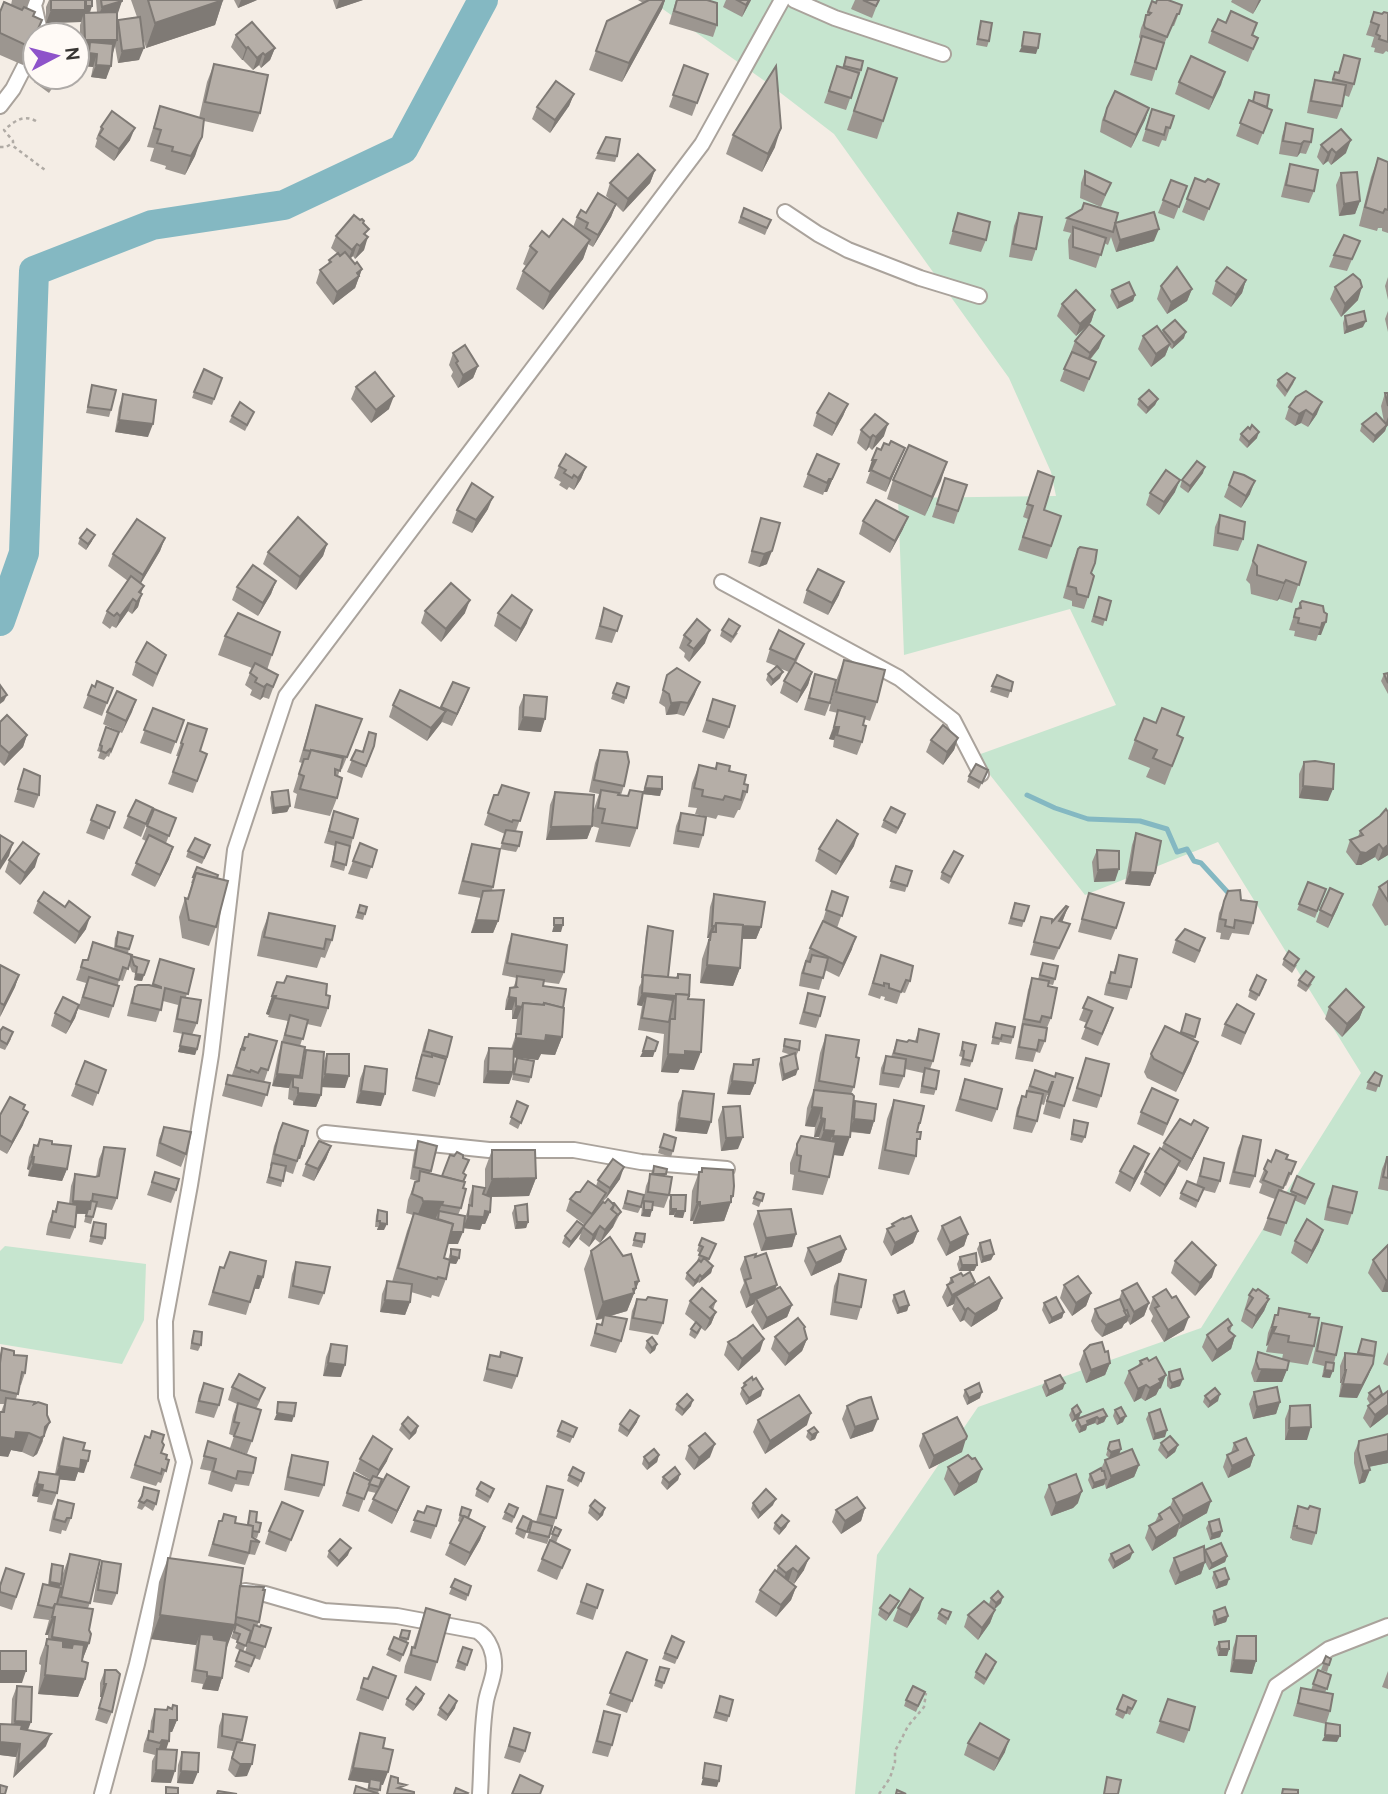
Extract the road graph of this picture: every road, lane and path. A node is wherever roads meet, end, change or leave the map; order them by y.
1 (36, 0) edge
2 (782, 0) edge
3 (794, 0) edge
4 (38, 21) edge
5 (943, 54) dead end
6 (21, 73) edge
7 (0, 106) edge
8 (36, 121) dead end
9 (13, 144) junction
10 (0, 148) edge
11 (45, 170) dead end
12 (785, 212) dead end
13 (979, 296) dead end
14 (722, 582) dead end
15 (981, 774) edge
16 (326, 1133) dead end
17 (727, 1169) edge
18 (235, 1590) edge
19 (1388, 1626) edge
20 (926, 1693) edge
21 (102, 1794) edge
22 (480, 1794) edge
23 (879, 1794) edge
24 (1233, 1794) edge

1 - 4 street
2 - 21 street
3 - 5 street
6 - 7 street
8 - 9 path
9 - 10 path
9 - 11 path
12 - 13 street
14 - 15 street
16 - 17 street
18 - 22 street
19 - 24 street
20 - 23 path

